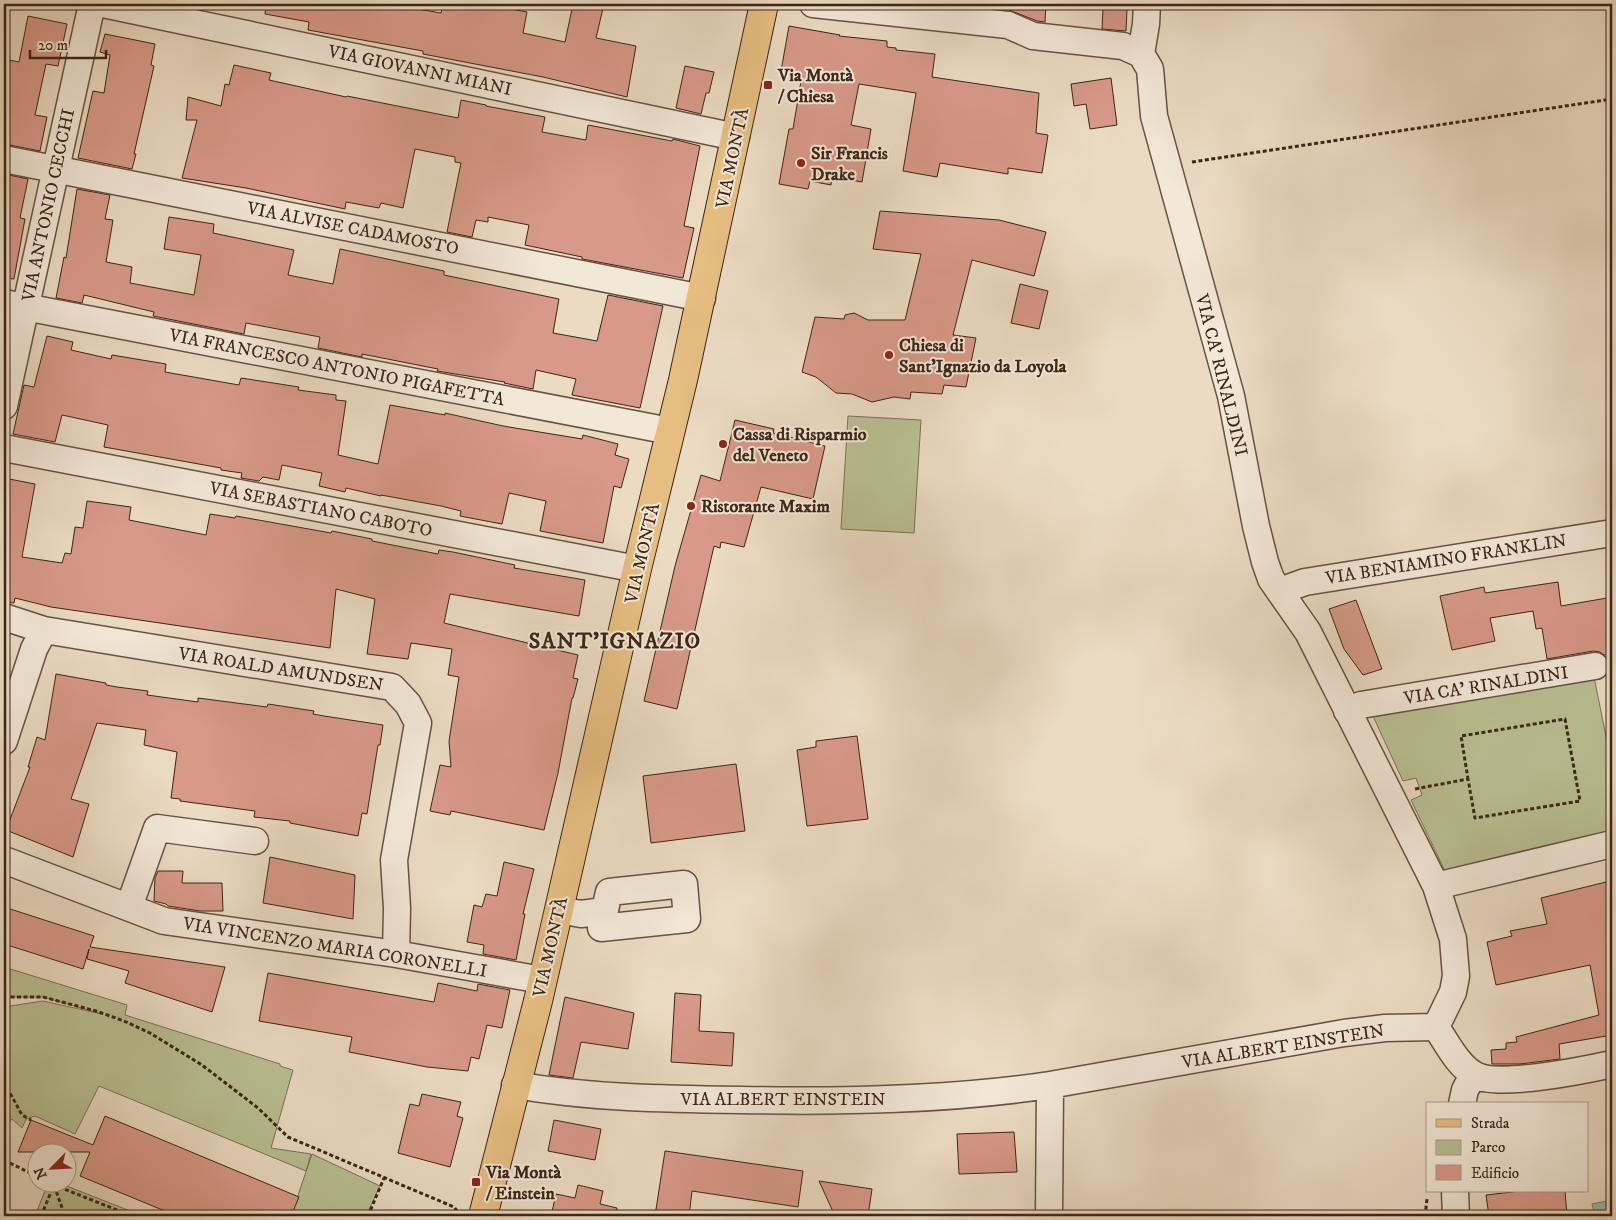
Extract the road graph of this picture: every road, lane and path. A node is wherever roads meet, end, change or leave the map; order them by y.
1 (92, 4) edge
2 (103, 4) edge
3 (764, 4) edge
4 (813, 4) edge
5 (1147, 4) edge
6 (1141, 54) junction
7 (1612, 99) edge
8 (736, 137) junction
9 (4, 159) edge
10 (1167, 166) junction
11 (56, 169) junction
12 (702, 298) junction
13 (15, 305) edge
14 (4, 406) edge
15 (670, 431) junction
16 (4, 448) edge
17 (1612, 533) edge
18 (637, 569) junction
19 (1282, 594) junction
20 (4, 616) edge
21 (44, 630) junction
22 (1595, 666) dead end
23 (1347, 711) junction
24 (4, 741) edge
25 (1468, 779) junction
26 (1419, 787) dead end
27 (255, 840) dead end
28 (1612, 844) edge
29 (4, 860) edge
30 (1436, 886) junction
31 (129, 907) junction
32 (559, 910) junction
33 (604, 911) dead end
34 (396, 954) junction
35 (542, 980) junction
36 (4, 997) edge
37 (1436, 1027) junction
38 (1612, 1064) edge
39 (1473, 1074) junction
40 (4, 1082) edge
41 (515, 1085) junction
42 (1050, 1085) junction
43 (1462, 1102) edge
44 (31, 1120) dead end
45 (10, 1163) dead end
46 (28, 1172) edge
47 (384, 1178) junction
48 (51, 1192) edge
49 (56, 1192) edge
50 (72, 1192) edge
51 (1428, 1192) edge
52 (1455, 1192) edge
53 (470, 1214) edge
54 (41, 1216) edge
55 (64, 1216) edge
56 (132, 1216) edge
57 (368, 1216) edge
58 (1049, 1216) edge
59 (1425, 1216) edge
60 (1456, 1216) edge

1 - 11 street, VIA ANTONIO CECCHI
2 - 8 street, VIA GIOVANNI MIANI
3 - 8 main road, VIA MONTÀ
4 - 6 street
5 - 6 street
6 - 10 street, VIA CA' RINALDINI
7 - 10 path
8 - 12 main road, VIA MONTÀ
9 - 11 street, VIA ALVISE CADAMOSTO
10 - 19 street, VIA CA' RINALDINI
11 - 12 street, VIA ALVISE CADAMOSTO
11 - 13 street, VIA ANTONIO CECCHI
12 - 15 main road, VIA MONTÀ
13 - 14 street, VIA ANTONIO CECCHI
13 - 15 street, VIA FRANCESCO ANTONIO PIGAFETTA
15 - 18 main road, VIA MONTÀ
16 - 18 street, VIA SEBASTIANO CABOTO
17 - 19 street, VIA BENIAMINO FRANKLIN
18 - 32 main road, VIA MONTÀ
19 - 23 street, VIA CA' RINALDINI
20 - 21 street, VIA ROALD AMUNDSEN
21 - 24 street
21 - 34 street, VIA ROALD AMUNDSEN
22 - 23 street, VIA CA' RINALDINI
23 - 30 street, VIA CA' RINALDINI
25 - 25 path
25 - 26 path
27 - 31 street
28 - 30 street
29 - 31 street, VIA VINCENZO MARIA CORONELLI
30 - 37 street, VIA CA' RINALDINI
31 - 34 street, VIA VINCENZO MARIA CORONELLI
32 - 33 street
32 - 35 main road, VIA MONTÀ
34 - 35 street, VIA VINCENZO MARIA CORONELLI
35 - 41 main road, VIA MONTÀ
36 - 47 path
37 - 39 street
37 - 42 street, VIA ALBERT EINSTEIN
38 - 39 street
39 - 43 street
40 - 44 path
41 - 42 street, VIA ALBERT EINSTEIN
41 - 53 main road, VIA MONTÀ
42 - 58 street
45 - 46 path
47 - 53 path
47 - 57 path
48 - 54 path
49 - 55 path
50 - 56 path
51 - 59 path
52 - 60 street

